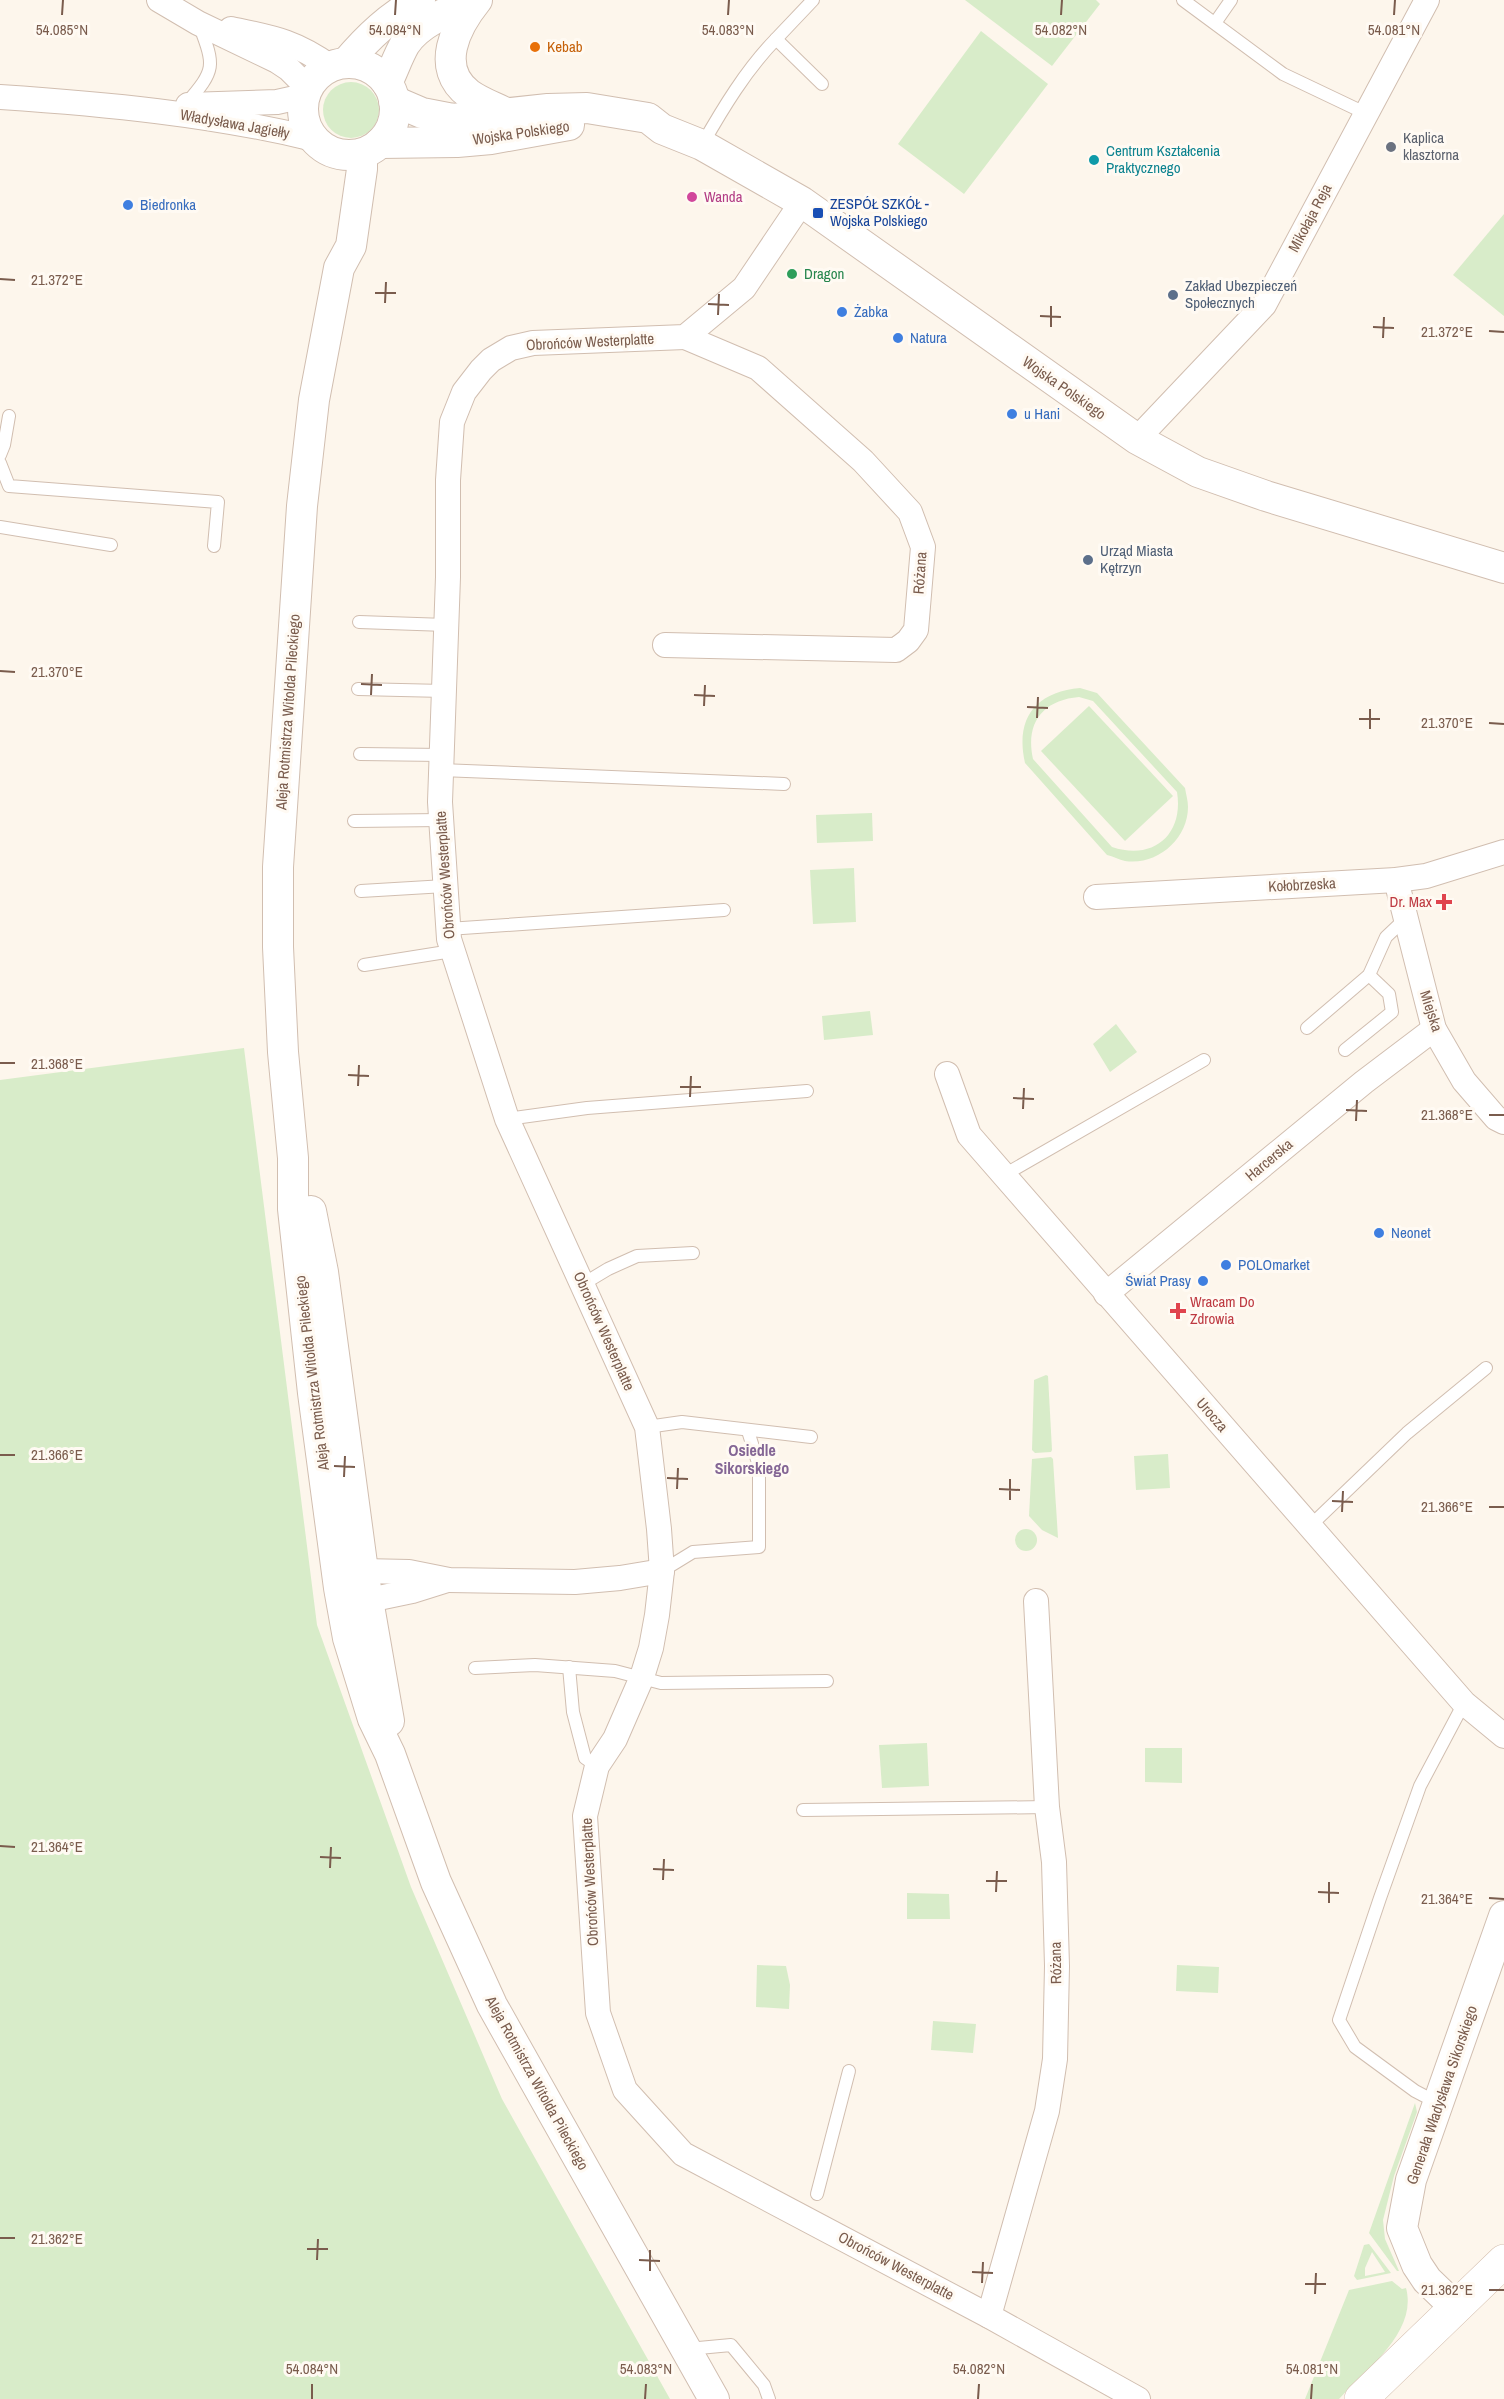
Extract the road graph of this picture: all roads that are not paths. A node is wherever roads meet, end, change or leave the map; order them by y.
1 (159, 0) edge
2 (420, 0) edge
3 (477, 0) edge
4 (813, 0) edge
5 (1231, 0) edge
6 (1427, 0) edge
7 (1184, 1) edge
8 (198, 23) junction
9 (1215, 23) junction
10 (776, 39) junction
11 (339, 65) junction
12 (822, 84) dead end
13 (306, 92) junction
14 (391, 92) junction
15 (0, 97) edge
16 (186, 105) junction
17 (156, 110) junction
18 (506, 113) junction
19 (1365, 113) junction
20 (662, 129) junction
21 (702, 145) junction
22 (322, 146) junction
23 (371, 148) junction
24 (802, 202) junction
25 (339, 268) junction
26 (685, 337) junction
27 (9, 416) dead end
28 (1137, 439) junction
29 (0, 455) edge
30 (0, 463) edge
31 (0, 527) edge
32 (111, 545) dead end
33 (214, 546) dead end
34 (1504, 568) edge
35 (359, 622) dead end
36 (446, 625) junction
37 (665, 645) dead end
38 (358, 689) dead end
39 (444, 691) junction
40 (360, 754) dead end
41 (441, 762) junction
42 (784, 784) dead end
43 (441, 820) junction
44 (354, 821) dead end
45 (1504, 852) edge
46 (1396, 880) junction
47 (445, 886) junction
48 (361, 891) dead end
49 (1096, 897) dead end
50 (724, 910) dead end
51 (1405, 919) junction
52 (450, 940) junction
53 (364, 965) dead end
54 (1369, 975) junction
55 (1307, 1028) dead end
56 (1434, 1029) junction
57 (1345, 1050) dead end
58 (1204, 1060) dead end
59 (947, 1074) dead end
60 (807, 1091) dead end
61 (507, 1119) junction
62 (1504, 1122) edge
63 (293, 1158) junction
64 (1004, 1175) junction
65 (693, 1253) dead end
66 (583, 1284) junction
67 (1106, 1294) junction
68 (1486, 1368) dead end
69 (647, 1427) junction
70 (748, 1431) junction
71 (811, 1437) dead end
72 (1309, 1527) junction
73 (662, 1570) junction
74 (366, 1586) junction
75 (339, 1588) junction
76 (1036, 1601) dead end
77 (569, 1667) junction
78 (475, 1668) dead end
79 (642, 1677) junction
80 (827, 1681) dead end
81 (1464, 1703) junction
82 (1504, 1736) edge
83 (390, 1754) junction
84 (597, 1766) junction
85 (1047, 1808) junction
86 (802, 1810) dead end
87 (1504, 1916) edge
88 (849, 2071) dead end
89 (1439, 2104) junction
90 (818, 2194) dead end
91 (1504, 2261) edge
92 (1456, 2308) junction
93 (989, 2316) junction
94 (684, 2349) junction
95 (714, 2399) edge
96 (769, 2399) edge
97 (1138, 2399) edge
98 (1361, 2399) edge

1 - 8 street
2 - 11 street
3 - 14 street
3 - 18 street
4 - 10 lane
5 - 9 lane
6 - 19 street, Mikołaja Reja
7 - 9 lane
8 - 11 street
8 - 13 street
8 - 16 lane
9 - 19 lane
10 - 12 lane
10 - 21 lane
11 - 13 street
11 - 14 street
13 - 16 street, Władysława Jagiełły
13 - 22 street
14 - 18 street, Wojska Polskiego
14 - 23 street
15 - 17 street, Władysława Jagiełły
16 - 17 street, Władysława Jagiełły
17 - 22 street, Władysława Jagiełły
18 - 20 street, Wojska Polskiego
19 - 28 street, Mikołaja Reja
20 - 21 street, Wojska Polskiego
20 - 23 street, Wojska Polskiego
21 - 24 street, Wojska Polskiego
22 - 23 street
22 - 25 street, Aleja Rotmistrza Witolda Pileckiego
23 - 25 street, Aleja Rotmistrza Witolda Pileckiego
24 - 26 street
24 - 28 street, Wojska Polskiego
25 - 63 street, Aleja Rotmistrza Witolda Pileckiego
26 - 36 street, Obrońców Westerplatte
26 - 37 street, Różana
27 - 29 lane
28 - 34 street, Wojska Polskiego
30 - 33 lane
31 - 32 lane
35 - 36 lane
36 - 39 street, Obrońców Westerplatte
38 - 39 lane
39 - 41 street, Obrońców Westerplatte
40 - 41 lane
41 - 42 lane
41 - 43 street, Obrońców Westerplatte
43 - 44 lane
43 - 47 street, Obrońców Westerplatte
45 - 46 street, Kołobrzeska
46 - 49 street, Kołobrzeska
46 - 51 street, Miejska
47 - 48 lane
47 - 52 street, Obrońców Westerplatte
50 - 52 lane
51 - 54 lane
51 - 56 street, Miejska
52 - 53 lane
52 - 61 street, Obrońców Westerplatte
54 - 55 lane
54 - 57 lane
56 - 62 street, Miejska
56 - 67 street, Harcerska
58 - 64 lane
59 - 64 street, Urocza
60 - 61 lane
61 - 66 street, Obrońców Westerplatte
63 - 74 street, Aleja Rotmistrza Witolda Pileckiego
63 - 75 street, Aleja Rotmistrza Witolda Pileckiego
64 - 67 street, Urocza
65 - 66 lane
66 - 69 street, Obrońców Westerplatte
67 - 72 street, Urocza
68 - 72 lane
69 - 70 lane
69 - 73 street, Obrońców Westerplatte
70 - 71 lane
70 - 73 lane
72 - 81 street, Urocza
73 - 74 street
73 - 79 street, Obrońców Westerplatte
74 - 75 street
74 - 83 street, Aleja Rotmistrza Witolda Pileckiego
75 - 83 street, Aleja Rotmistrza Witolda Pileckiego
76 - 85 street, Różana
77 - 78 lane
77 - 79 lane
77 - 84 lane
79 - 80 lane
79 - 84 street, Obrońców Westerplatte
81 - 82 street, Urocza
81 - 89 lane
83 - 94 street, Aleja Rotmistrza Witolda Pileckiego
84 - 93 street, Obrońców Westerplatte
85 - 86 lane
85 - 93 street, Różana
87 - 89 street, Generała Władysława Sikorskiego
88 - 90 lane
89 - 92 street, Generała Władysława Sikorskiego
91 - 92 main road
92 - 98 main road
93 - 97 street, Obrońców Westerplatte
94 - 95 street, Aleja Rotmistrza Witolda Pileckiego
94 - 96 lane

